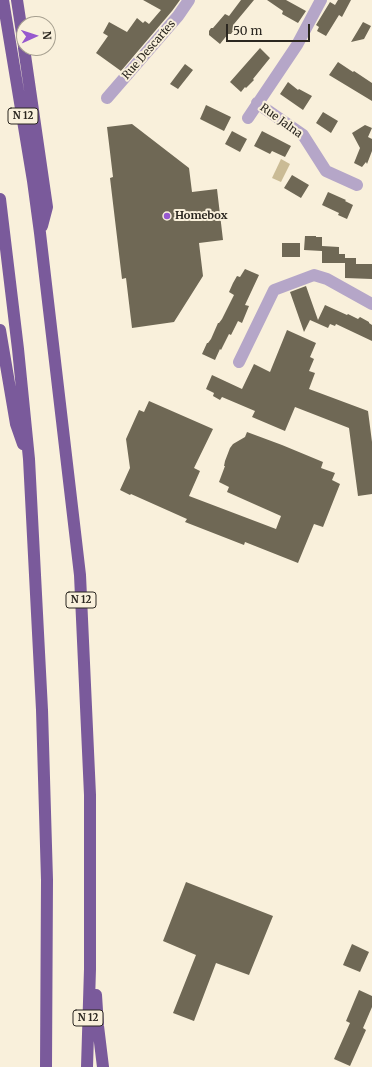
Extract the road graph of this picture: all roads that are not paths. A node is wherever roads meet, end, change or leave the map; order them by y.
1 (4, 0) edge
2 (17, 0) edge
3 (189, 0) edge
4 (321, 0) edge
5 (19, 16) edge
6 (25, 56) edge
7 (107, 98) dead end
8 (257, 103) junction
9 (248, 118) dead end
10 (357, 185) dead end
11 (0, 199) edge
12 (40, 233) junction
13 (372, 304) edge
14 (0, 330) edge
15 (239, 362) dead end
16 (29, 459) junction
17 (90, 969) junction
18 (46, 1067) edge
19 (87, 1067) edge
20 (103, 1067) edge

1 - 12 highway, N 12
2 - 5 highway
3 - 7 street, Rue Descartes
4 - 8 street
6 - 12 highway
8 - 9 street
8 - 10 street, Rue Jalna
11 - 16 highway
12 - 17 highway, N 12
13 - 15 street
14 - 16 highway
16 - 18 highway
17 - 19 highway, N 12
17 - 20 highway

